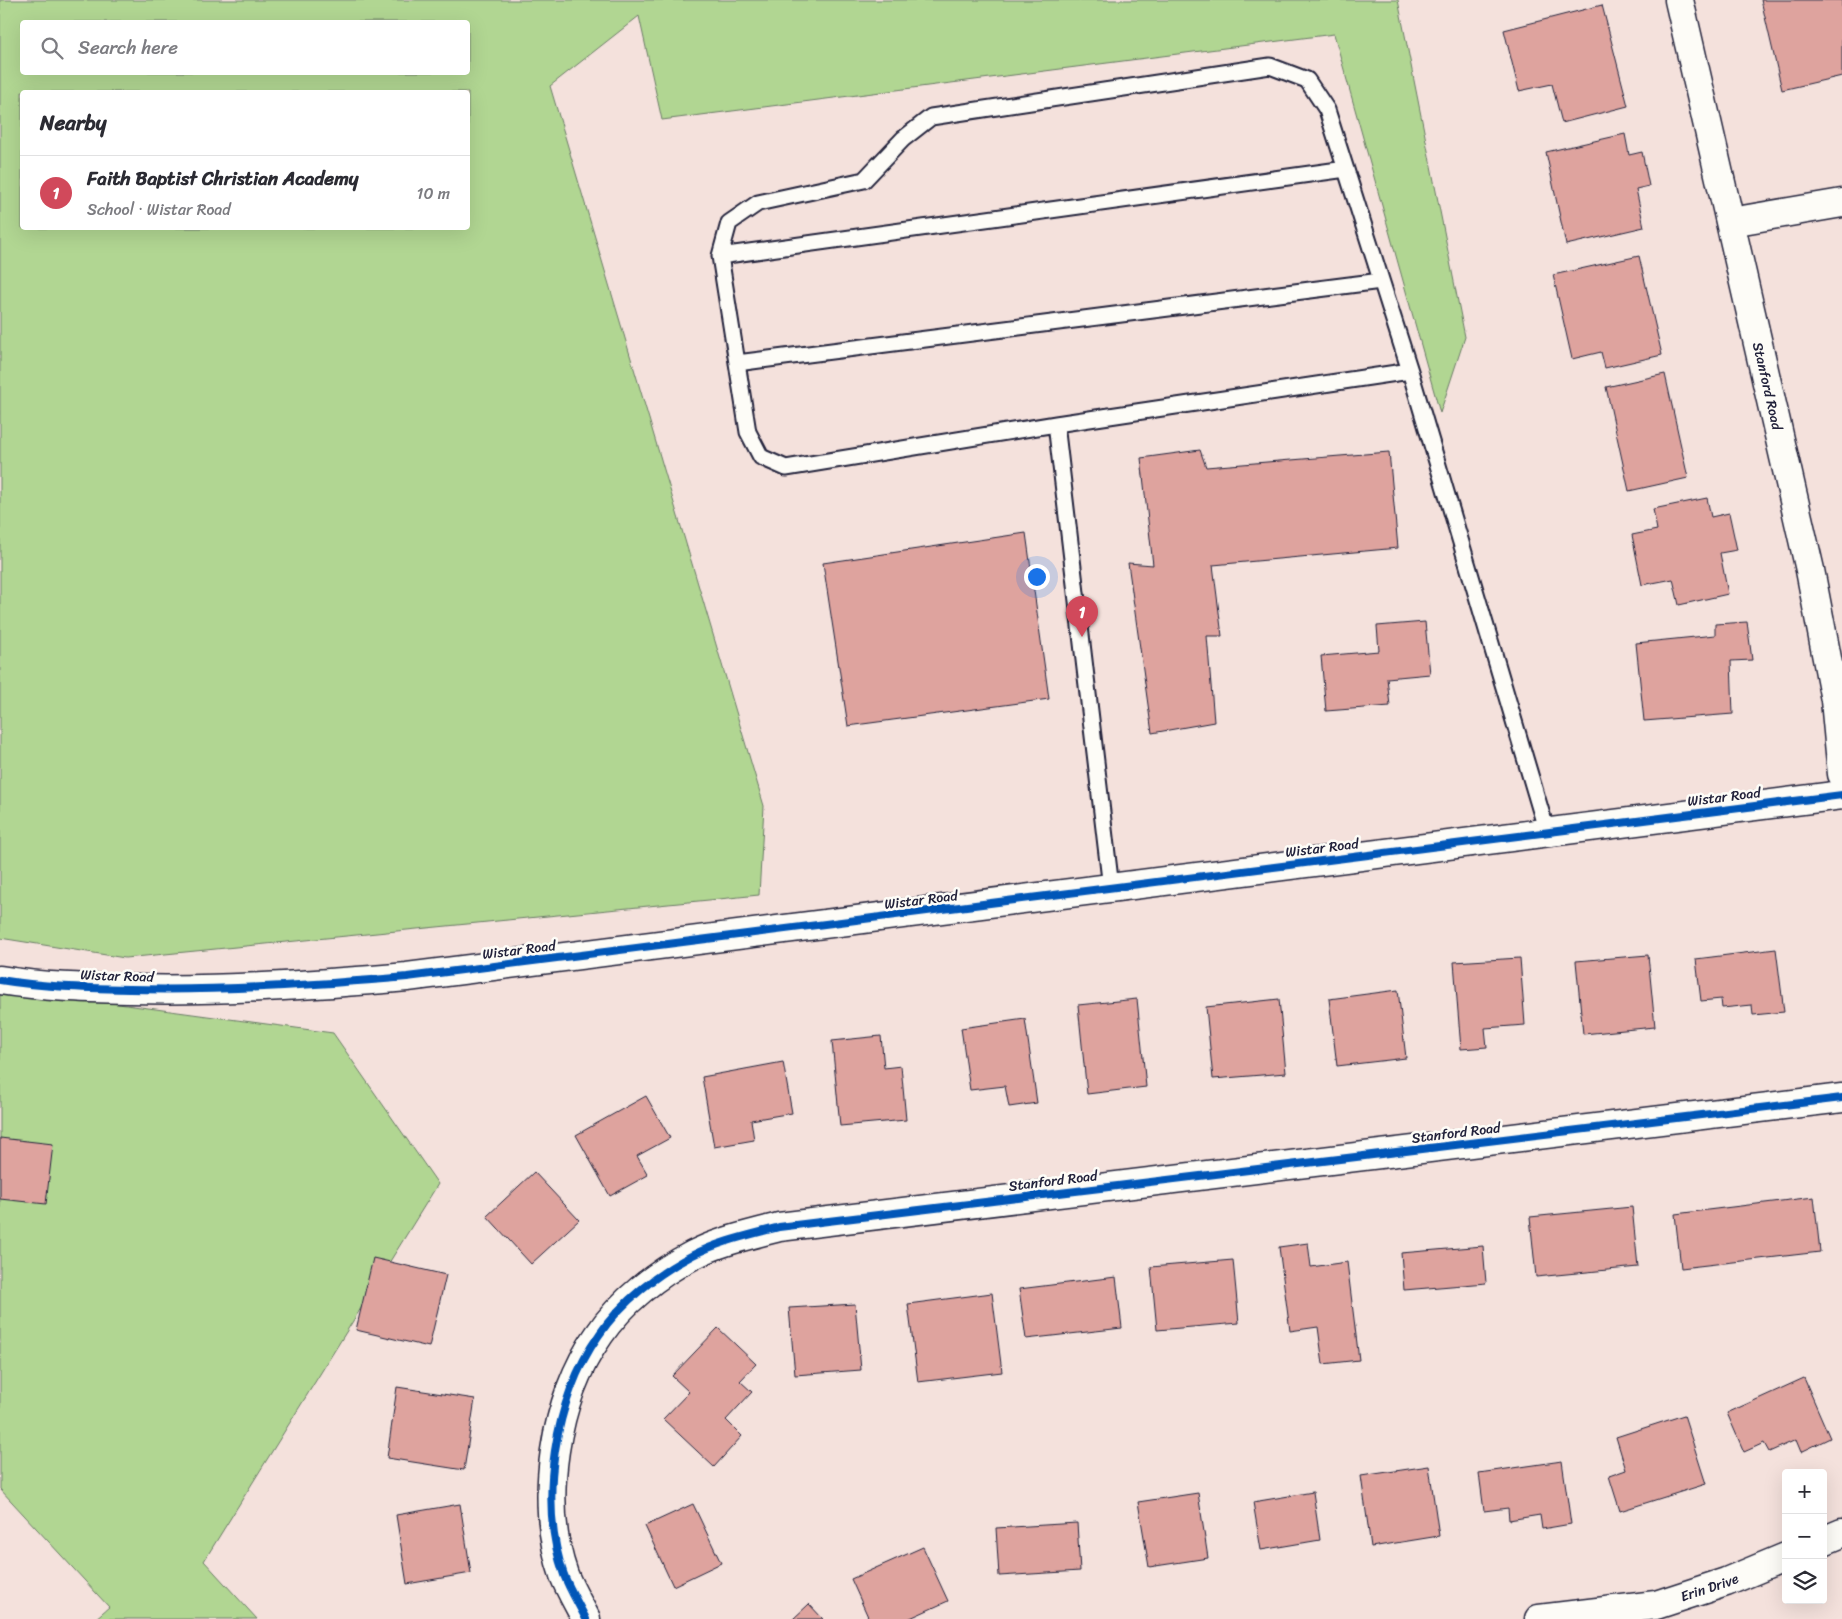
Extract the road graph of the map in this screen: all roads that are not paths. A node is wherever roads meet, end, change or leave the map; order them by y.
1 (1679, 0) edge
2 (1346, 169) junction
3 (1842, 203) edge
4 (1731, 222) junction
5 (720, 256) junction
6 (1381, 281) junction
7 (737, 363) junction
8 (1410, 371) junction
9 (1056, 424) junction
10 (1842, 774) edge
11 (1842, 795) edge
12 (1547, 832) junction
13 (1111, 888) junction
14 (0, 980) edge
15 (1842, 1098) edge
16 (1842, 1534) edge
17 (1827, 1540) edge
18 (1782, 1559) edge
19 (586, 1619) edge
20 (1539, 1619) edge

1 - 4 street, Stanford Road
2 - 5 lane
2 - 5 lane
2 - 6 lane
3 - 4 street
4 - 10 street, Stanford Road
5 - 7 lane
6 - 7 lane
6 - 8 lane
7 - 9 lane
8 - 9 lane
8 - 12 lane
9 - 13 lane
11 - 12 street, Wistar Road
12 - 13 street, Wistar Road
13 - 14 street, Wistar Road
15 - 19 street, Stanford Road
16 - 17 street
18 - 20 street, Erin Drive

